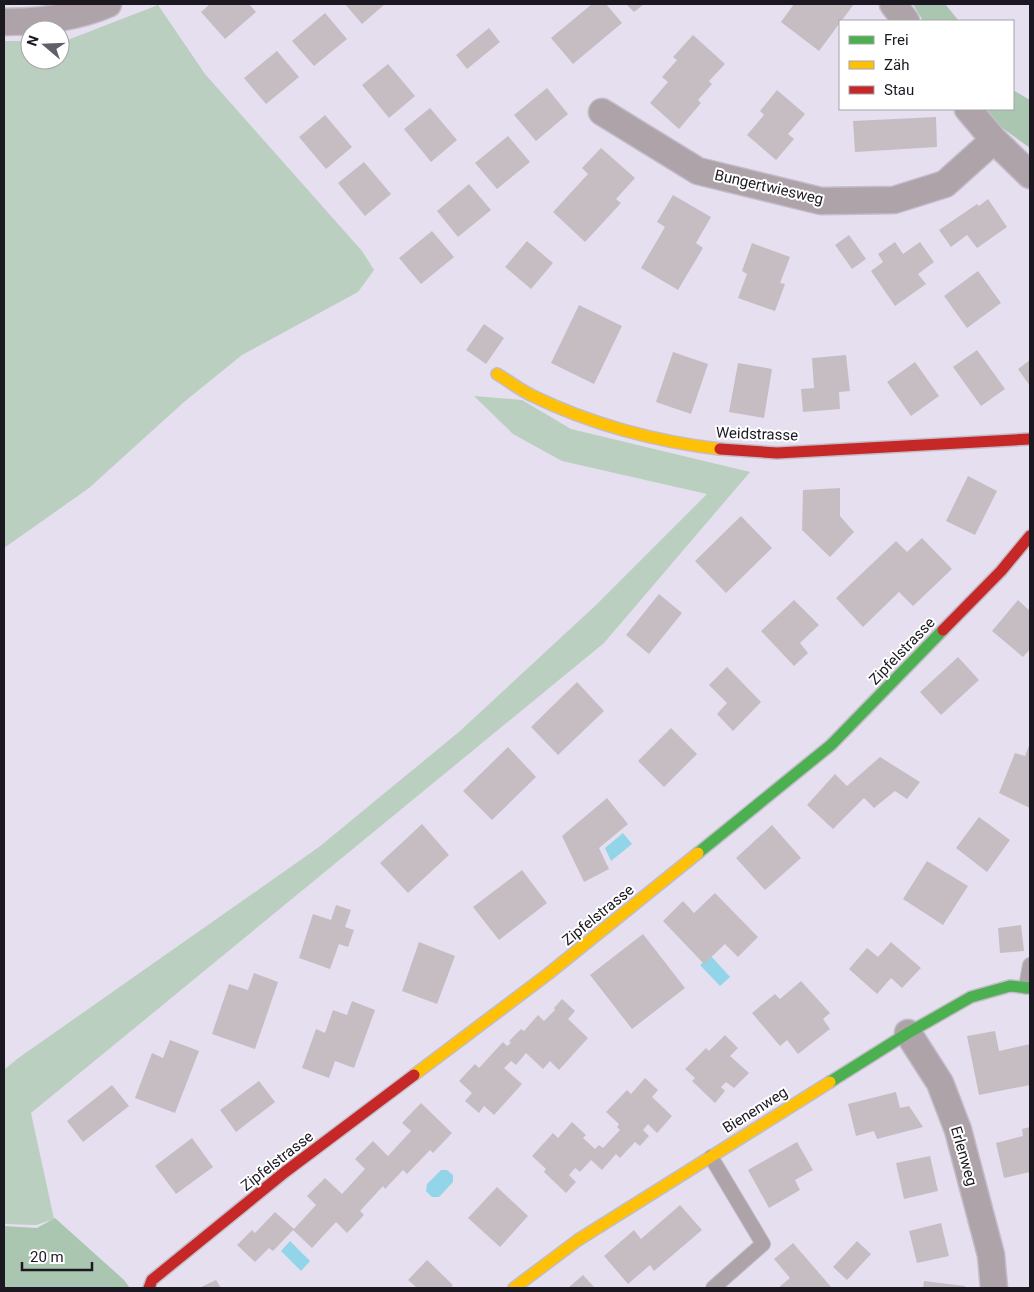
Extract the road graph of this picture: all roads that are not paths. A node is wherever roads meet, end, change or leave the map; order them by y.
1 (108, 4) edge
2 (893, 4) edge
3 (905, 20) edge
4 (4, 22) edge
5 (969, 110) edge
6 (602, 112) dead end
7 (994, 140) junction
8 (1030, 175) edge
9 (497, 374) dead end
10 (1030, 439) edge
11 (1030, 536) edge
12 (1030, 965) edge
13 (1028, 988) edge
14 (908, 1033) junction
15 (711, 1157) junction
16 (150, 1284) edge
17 (514, 1288) edge
18 (713, 1288) edge
19 (994, 1288) edge

1 - 4 street
2 - 3 street
5 - 7 street
6 - 7 street, Bungertwiesweg
7 - 8 street
9 - 10 street, Weidstrasse
11 - 16 street, Zipfelstrasse
12 - 13 lane, Bienenweg
13 - 14 street, Bienenweg
14 - 15 street, Bienenweg
14 - 19 street, Erlenweg
15 - 17 street, Bienenweg
15 - 18 lane

